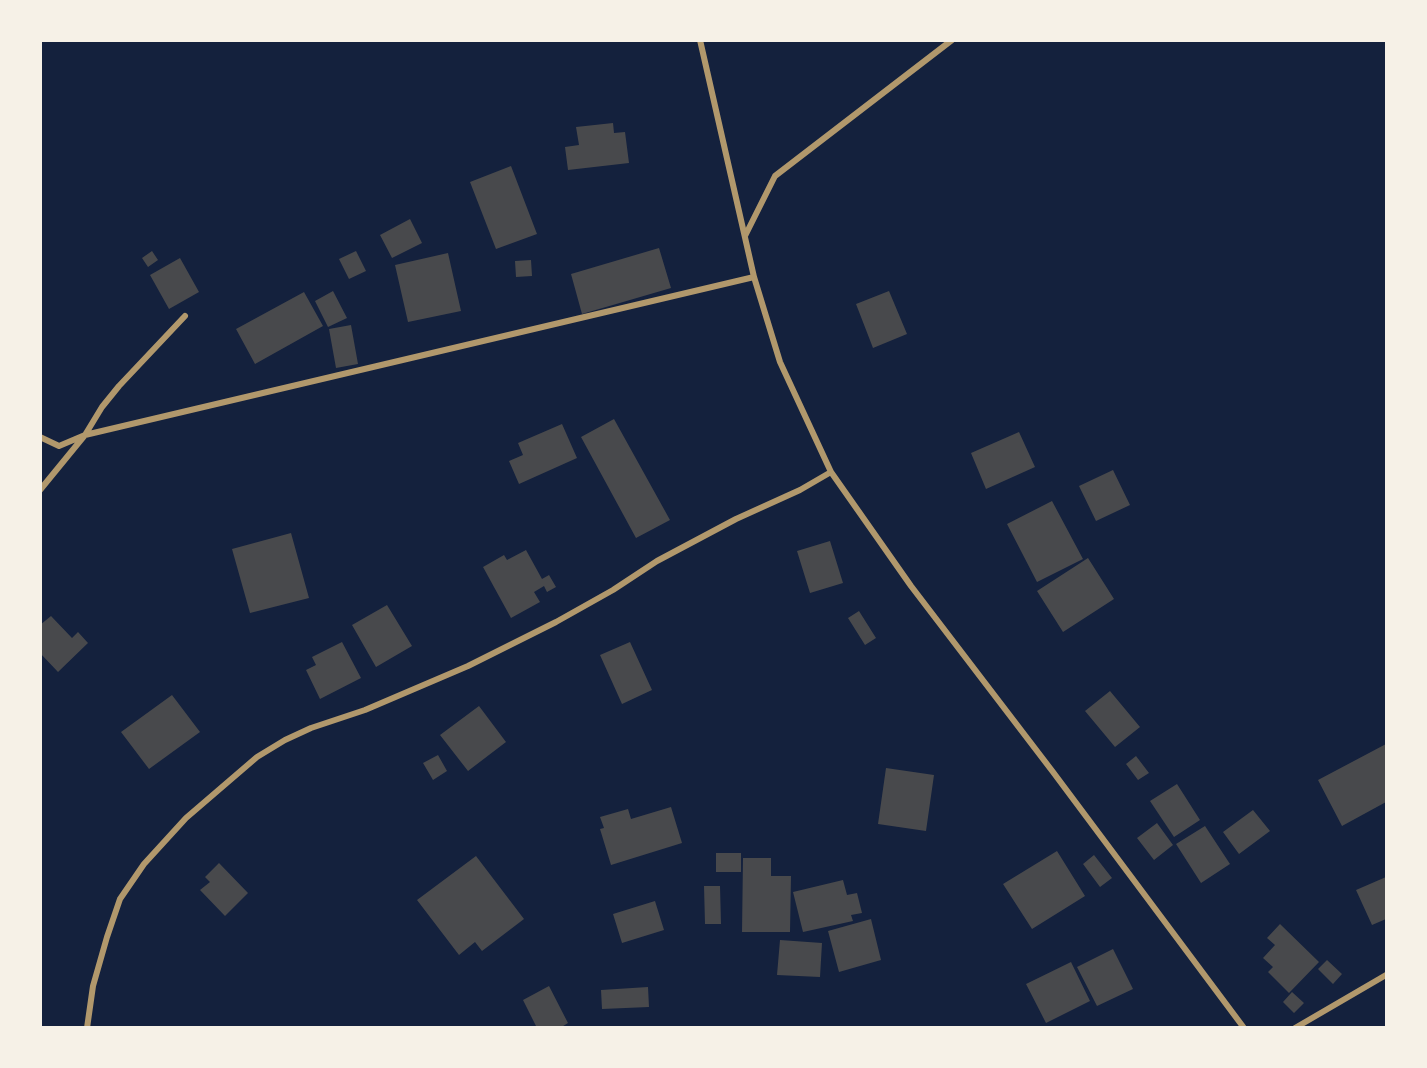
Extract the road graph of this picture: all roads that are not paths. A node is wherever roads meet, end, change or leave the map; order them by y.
1 (700, 40) edge
2 (952, 40) edge
3 (745, 237) junction
4 (754, 277) junction
5 (185, 316) dead end
6 (85, 435) junction
7 (40, 437) edge
8 (831, 472) junction
9 (40, 490) edge
10 (1386, 975) edge
11 (87, 1028) edge
12 (1244, 1028) edge
13 (1295, 1028) edge

1 - 3 street
2 - 3 street
3 - 4 street
4 - 6 street
4 - 8 street
5 - 6 street
6 - 7 street
6 - 9 street
8 - 11 street
8 - 12 street
10 - 13 street

